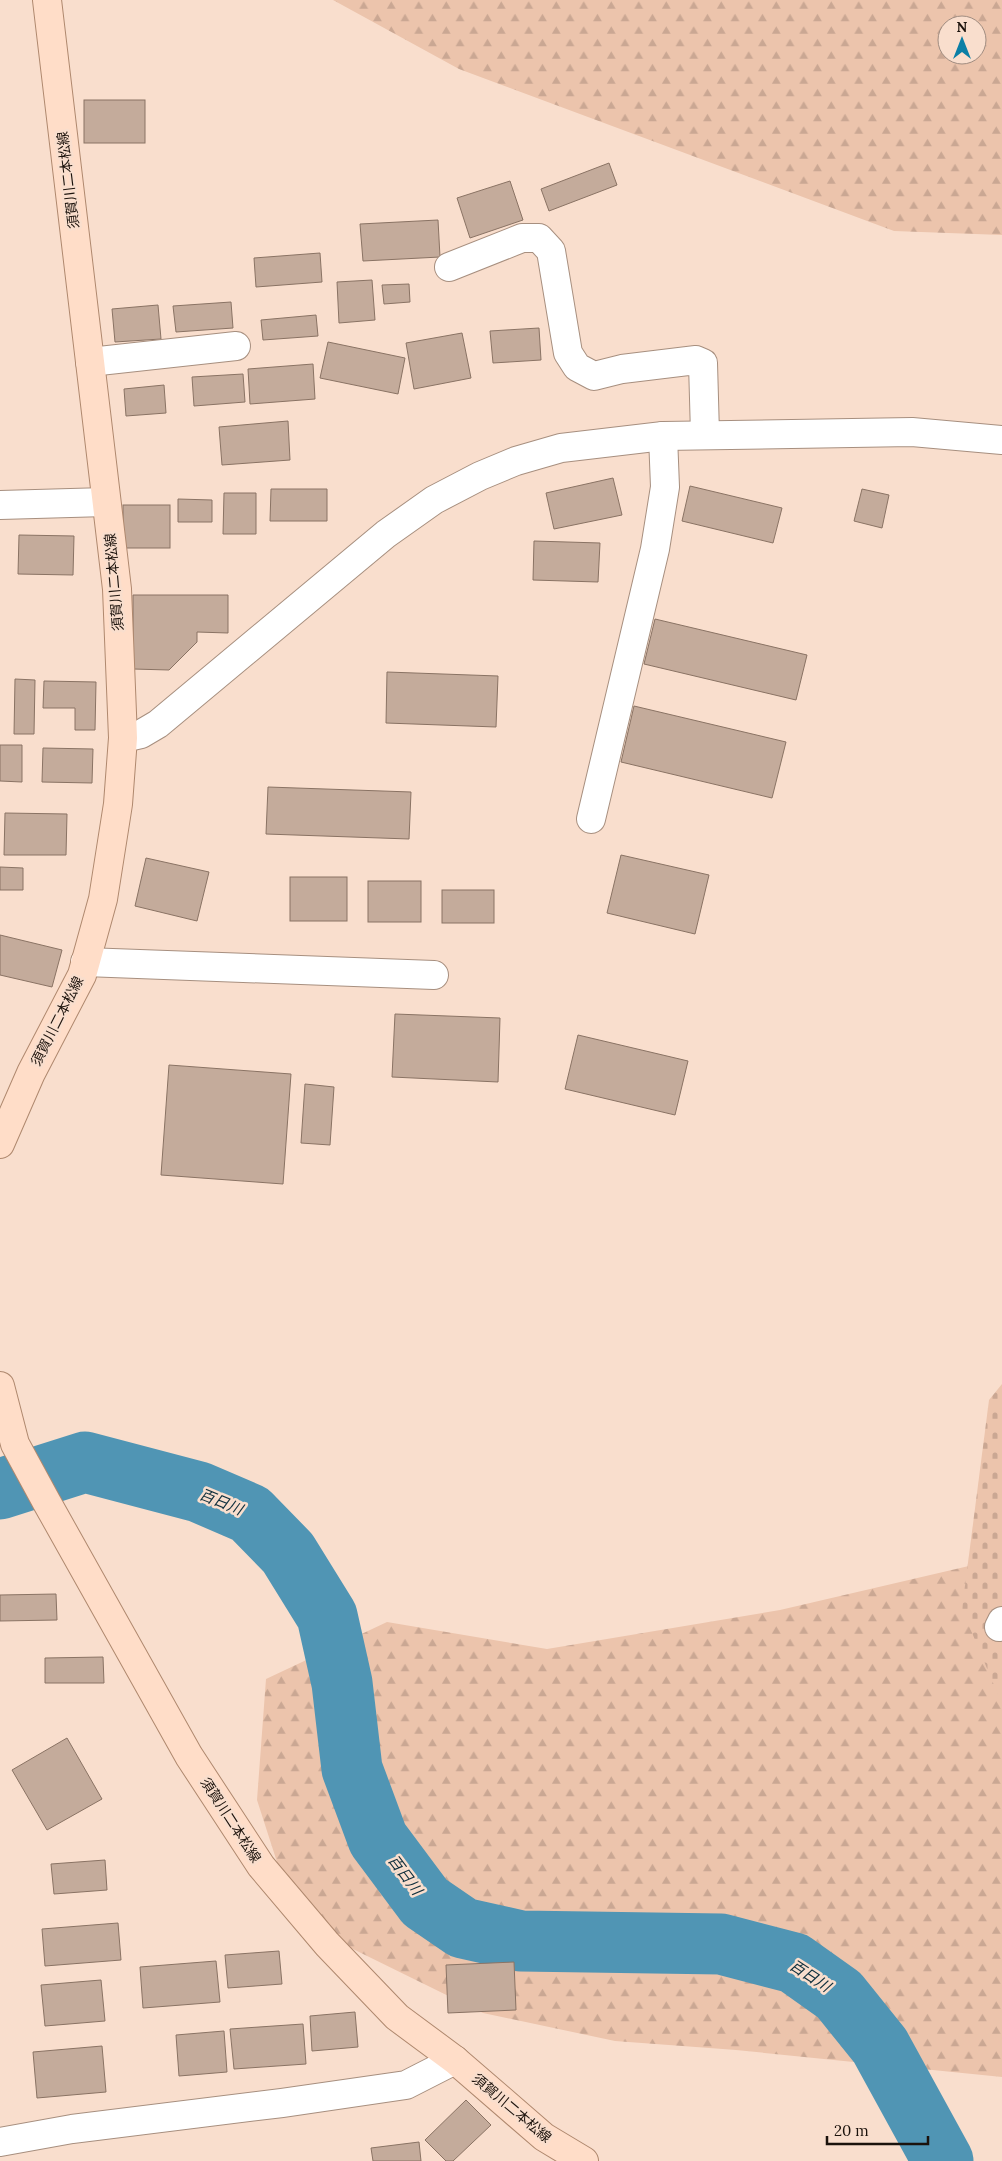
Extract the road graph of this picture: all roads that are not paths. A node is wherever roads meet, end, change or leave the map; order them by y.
1 (47, 0) edge
2 (449, 267) dead end
3 (236, 346) dead end
4 (90, 362) junction
5 (705, 434) junction
6 (663, 436) junction
7 (1002, 440) edge
8 (106, 502) junction
9 (0, 505) edge
10 (123, 738) junction
11 (591, 819) dead end
12 (85, 962) junction
13 (434, 975) dead end
14 (0, 1144) edge
15 (0, 1386) edge
16 (455, 2060) junction
17 (0, 2142) edge
18 (584, 2161) edge

1 - 4 main road, 須賀川二本松線
2 - 5 street
3 - 4 street
4 - 8 main road, 須賀川二本松線
5 - 6 street
5 - 7 street
6 - 10 street
6 - 11 street
8 - 9 street
8 - 10 main road, 須賀川二本松線
10 - 12 main road, 須賀川二本松線
12 - 13 street
12 - 14 main road, 須賀川二本松線
15 - 16 main road, 須賀川二本松線
16 - 17 street
16 - 18 main road, 須賀川二本松線

